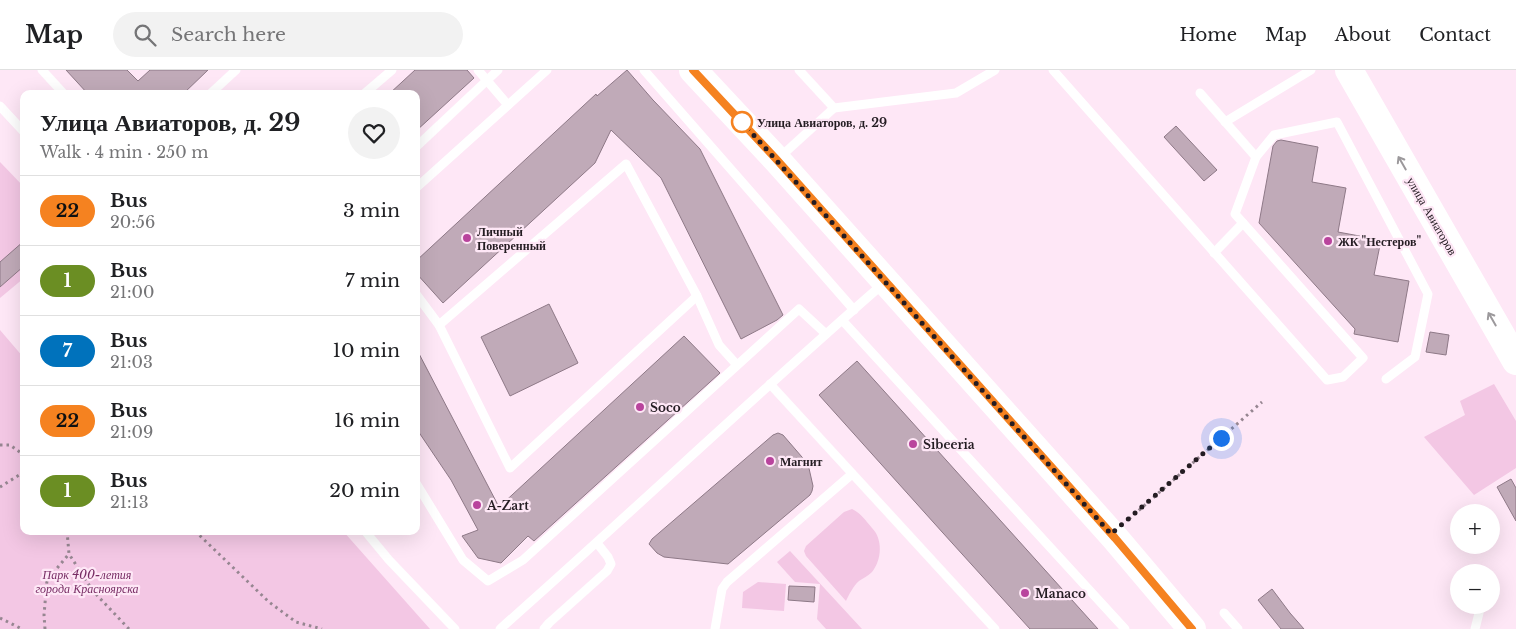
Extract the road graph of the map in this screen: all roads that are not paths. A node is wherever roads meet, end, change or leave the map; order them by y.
1 (42, 70) edge
2 (236, 70) edge
3 (392, 70) edge
4 (478, 70) edge
5 (498, 70) edge
6 (546, 70) edge
7 (644, 70) edge
8 (694, 70) edge
9 (799, 70) edge
10 (995, 70) edge
11 (1053, 70) edge
12 (1311, 70) edge
13 (1349, 70) edge
14 (486, 81) junction
15 (60, 90) edge
16 (214, 90) edge
17 (369, 90) edge
18 (1200, 93) dead end
19 (508, 105) junction
20 (0, 106) edge
21 (834, 108) junction
22 (1225, 122) junction
23 (20, 128) edge
24 (420, 143) edge
25 (1256, 157) junction
26 (777, 160) junction
27 (420, 184) edge
28 (1243, 223) junction
29 (1214, 253) junction
30 (886, 282) junction
31 (696, 296) junction
32 (420, 299) edge
33 (854, 310) junction
34 (842, 320) junction
35 (439, 325) junction
36 (826, 334) junction
37 (1516, 361) edge
38 (738, 365) junction
39 (1386, 379) dead end
40 (770, 384) junction
41 (852, 474) junction
42 (420, 490) edge
43 (368, 535) edge
44 (597, 543) junction
45 (1224, 613) dead end
46 (1478, 614) edge
47 (455, 629) edge
48 (500, 629) edge
49 (544, 629) edge
50 (715, 629) edge
51 (995, 629) edge
52 (1124, 629) edge
53 (1192, 629) edge
54 (1238, 629) edge
55 (1474, 629) edge

1 - 15 lane
2 - 16 lane
3 - 17 lane
4 - 14 lane
5 - 14 lane
6 - 19 lane
7 - 33 lane
8 - 26 main road
9 - 21 lane
10 - 21 lane
11 - 29 lane
12 - 22 lane
37 -> 13 main road, улица Авиаторов
14 - 19 lane
14 - 24 lane
18 - 22 lane
19 - 27 lane
20 - 23 lane
21 - 26 lane
22 - 25 lane
25 - 28 lane
25 - 39 lane
26 - 30 main road
28 - 29 lane
28 - 29 lane
30 - 33 lane
30 - 53 main road
31 - 35 lane
31 - 35 lane
31 - 38 lane
32 - 35 lane
33 - 34 lane
34 - 36 lane
34 - 52 lane
36 - 38 lane
36 - 40 lane
38 - 42 lane
40 - 41 lane
40 - 44 lane
41 - 50 lane
41 - 51 lane
43 - 47 lane
44 - 48 lane
44 - 49 lane
45 - 54 lane
46 - 55 lane

